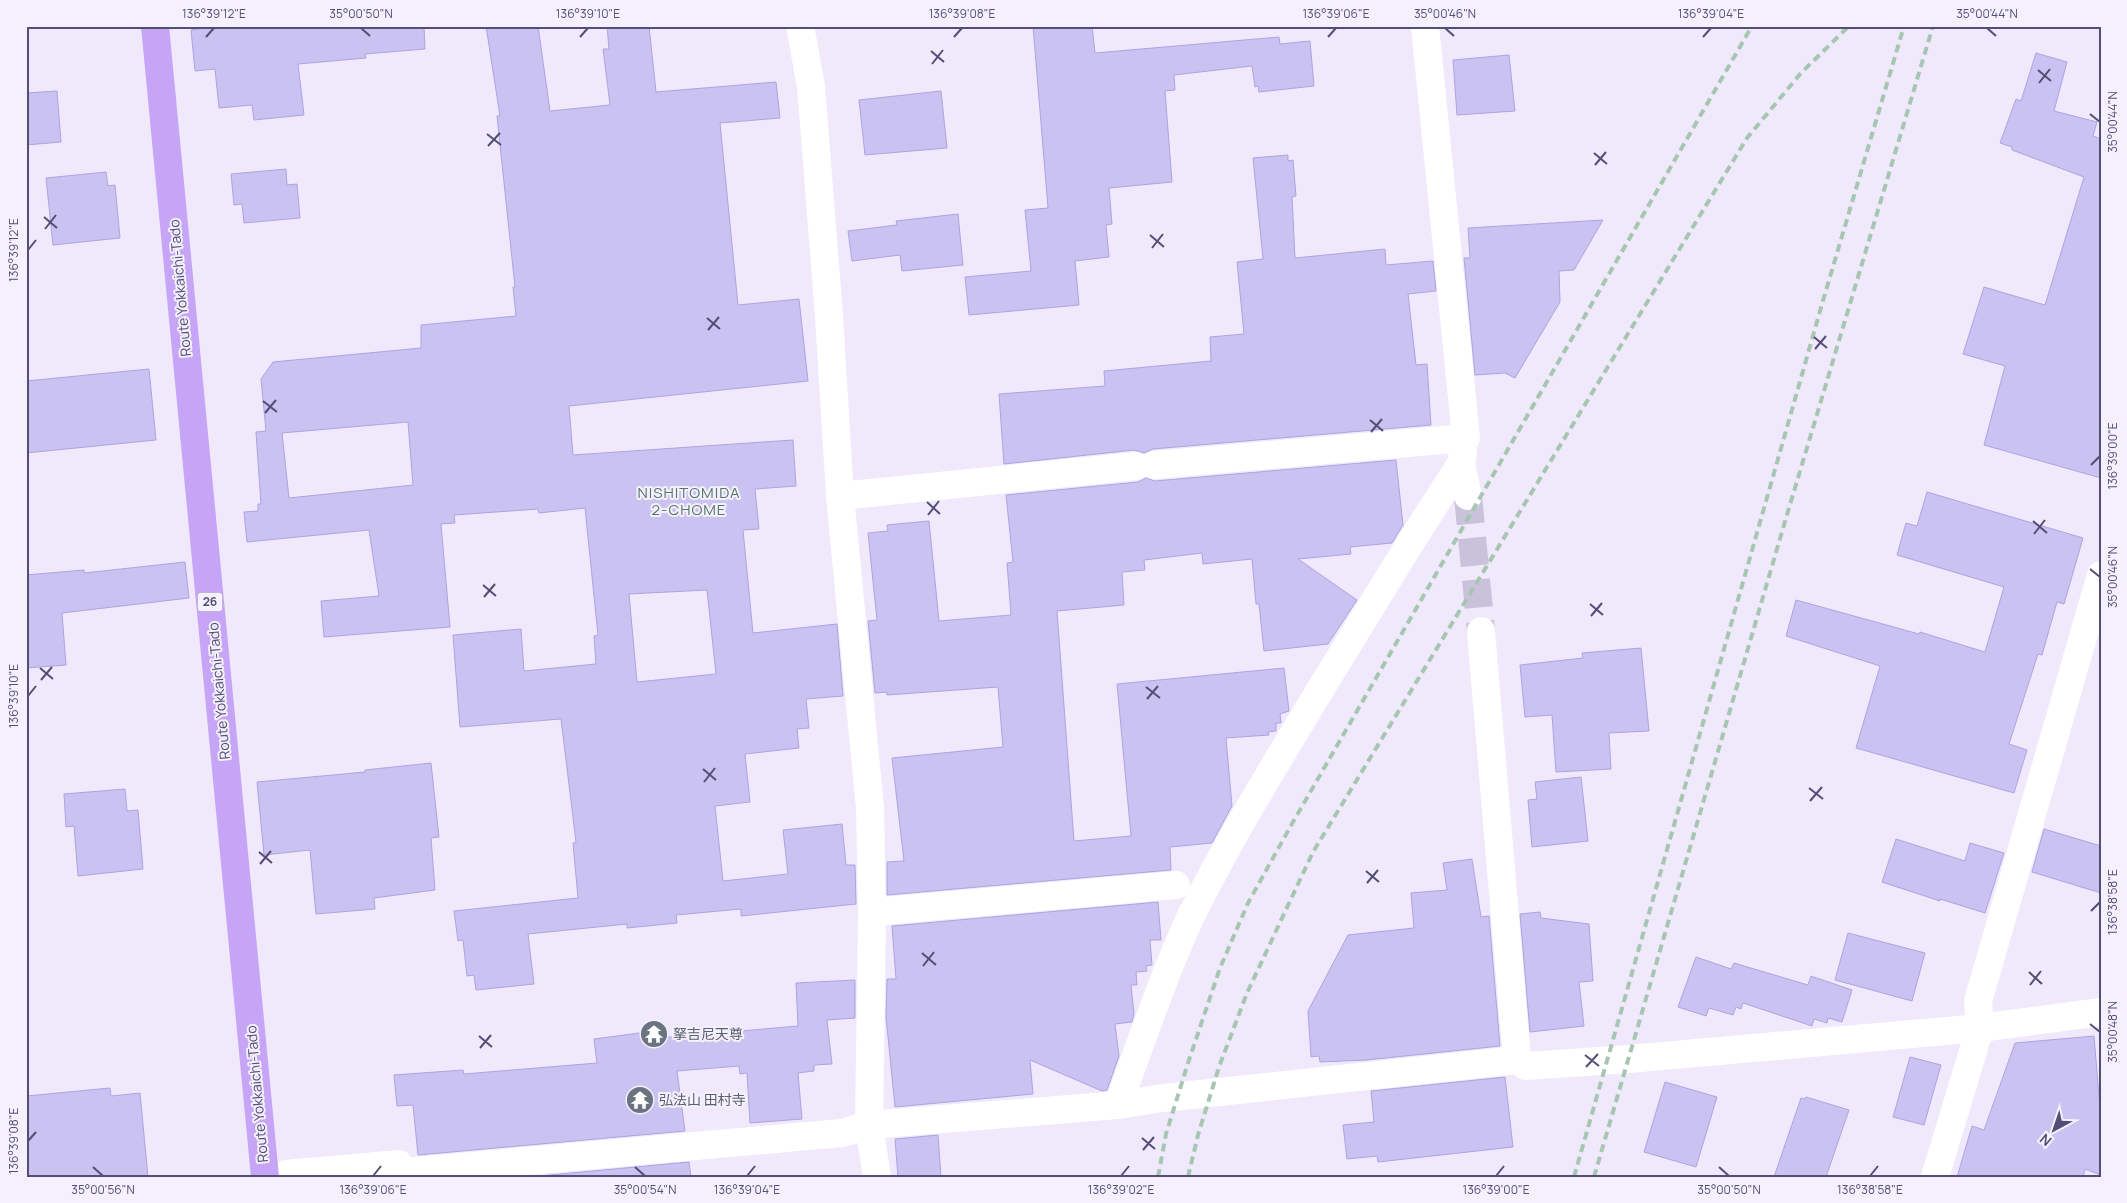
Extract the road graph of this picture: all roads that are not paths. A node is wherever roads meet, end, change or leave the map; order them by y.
1 (155, 26) edge
2 (800, 26) edge
3 (1425, 26) edge
4 (1463, 451) junction
5 (840, 496) junction
6 (1468, 496) tunnel mouth
7 (2101, 575) edge
8 (1480, 631) tunnel mouth
9 (1176, 885) dead end
10 (872, 912) junction
11 (2101, 1012) edge
12 (1980, 1028) junction
13 (1517, 1060) junction
14 (1118, 1105) junction
15 (869, 1125) junction
16 (265, 1177) edge
17 (280, 1177) edge
18 (877, 1177) edge
19 (1935, 1177) edge

1 - 16 main road, Route Yokkaichi-Tado / 26
2 - 5 street
3 - 4 street
4 - 5 street
4 - 6 street
4 - 14 street
5 - 10 street
7 - 12 street
8 - 13 street
9 - 10 street
10 - 15 street
11 - 12 street
12 - 13 street
12 - 19 street
13 - 14 street
14 - 15 street
15 - 17 street
15 - 18 street

